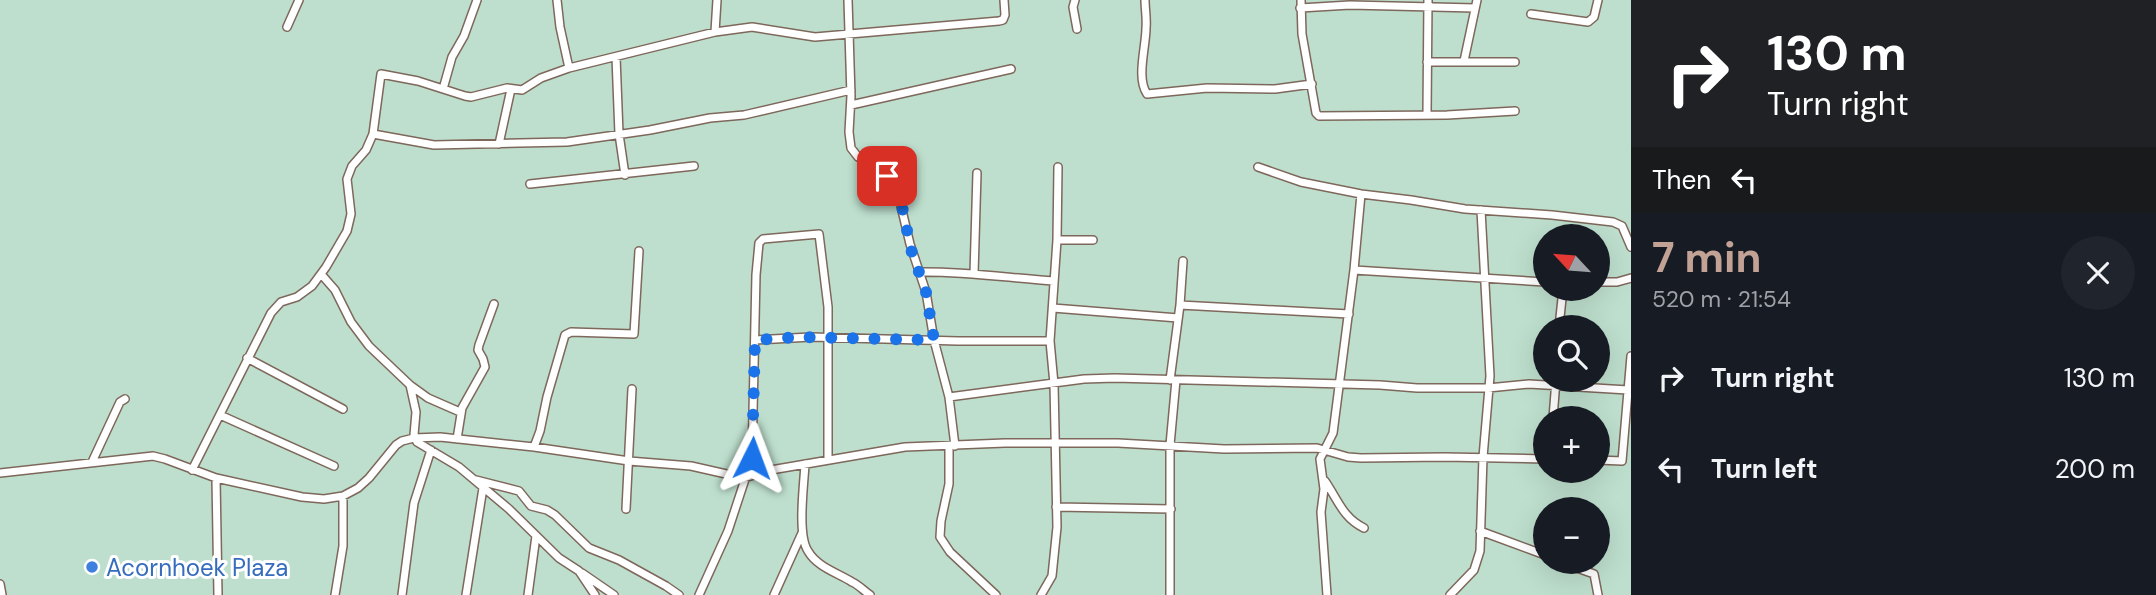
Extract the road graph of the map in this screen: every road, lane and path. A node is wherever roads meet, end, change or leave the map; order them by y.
1 (299, 0) edge
2 (477, 0) edge
3 (558, 0) edge
4 (717, 0) edge
5 (848, 0) edge
6 (1004, 0) edge
7 (1075, 0) edge
8 (1145, 0) edge
9 (1598, 0) edge
10 (1428, 3) edge
11 (1300, 4) edge
12 (1476, 4) edge
13 (1531, 14) dead end
14 (287, 27) dead end
15 (1077, 29) dead end
16 (715, 32) junction
17 (848, 35) junction
18 (616, 57) junction
19 (1464, 61) junction
20 (1427, 62) junction
21 (1515, 62) dead end
22 (569, 68) junction
23 (1011, 69) dead end
24 (1312, 84) junction
25 (443, 89) junction
26 (512, 89) junction
27 (851, 90) junction
28 (851, 105) junction
29 (1515, 111) dead end
30 (1427, 114) junction
31 (373, 134) junction
32 (620, 134) junction
33 (499, 144) junction
34 (694, 166) dead end
35 (1058, 167) dead end
36 (1258, 167) dead end
37 (977, 173) dead end
38 (625, 174) junction
39 (530, 184) dead end
40 (1362, 194) junction
41 (1481, 210) junction
42 (1057, 240) junction
43 (1093, 240) dead end
44 (1631, 247) edge
45 (639, 251) dead end
46 (1183, 261) dead end
47 (1354, 271) junction
48 (919, 272) junction
49 (321, 274) junction
50 (974, 274) junction
51 (1485, 278) junction
52 (1631, 278) edge
53 (1054, 281) junction
54 (1533, 281) edge
55 (1610, 282) edge
56 (494, 304) dead end
57 (1180, 305) junction
58 (1053, 308) junction
59 (1349, 314) junction
60 (1178, 318) junction
61 (827, 337) junction
62 (755, 340) junction
63 (934, 340) junction
64 (1050, 341) junction
65 (1631, 356) edge
66 (247, 358) junction
67 (1173, 380) junction
68 (1054, 384) junction
69 (1339, 384) junction
70 (1533, 384) edge
71 (410, 385) junction
72 (1488, 388) junction
73 (1610, 388) edge
74 (632, 389) dead end
75 (1628, 390) junction
76 (949, 397) junction
77 (125, 399) dead end
78 (343, 409) dead end
79 (460, 412) junction
80 (220, 415) junction
81 (414, 438) junction
82 (457, 439) junction
83 (1055, 443) junction
84 (1170, 444) junction
85 (952, 446) junction
86 (534, 447) junction
87 (1324, 449) junction
88 (431, 450) junction
89 (1483, 457) junction
90 (828, 459) junction
91 (1533, 459) edge
92 (1610, 460) edge
93 (629, 461) junction
94 (92, 462) junction
95 (805, 464) junction
96 (334, 466) dead end
97 (192, 470) junction
98 (0, 473) edge
99 (216, 478) junction
100 (744, 478) junction
101 (1323, 478) junction
102 (476, 480) junction
103 (483, 488) junction
104 (343, 496) junction
105 (1056, 507) junction
106 (626, 509) dead end
107 (1171, 509) junction
108 (1364, 528) dead end
109 (1480, 531) junction
110 (802, 533) junction
111 (536, 536) junction
112 (1533, 551) edge
113 (579, 571) junction
114 (1594, 574) edge
115 (0, 584) edge
116 (2, 595) edge
117 (218, 595) edge
118 (335, 595) edge
119 (402, 595) edge
120 (467, 595) edge
121 (528, 595) edge
122 (595, 595) edge
123 (614, 595) edge
124 (679, 595) edge
125 (699, 595) edge
126 (774, 595) edge
127 (870, 595) edge
128 (996, 595) edge
129 (1041, 595) edge
130 (1170, 595) edge
131 (1327, 595) edge
132 (1450, 595) edge
133 (1598, 595) edge

1 - 14 street
2 - 25 street
3 - 22 street
4 - 16 street
5 - 17 street
6 - 17 street
7 - 15 street
8 - 24 street
9 - 13 street
10 - 11 street
10 - 12 street
10 - 20 street
11 - 24 street
12 - 19 street
16 - 17 street
16 - 18 street
17 - 27 street
18 - 22 street
18 - 32 street
19 - 20 street
19 - 21 street
20 - 30 street
22 - 26 street
23 - 28 street
24 - 30 street
25 - 26 street
25 - 31 street
26 - 33 street
27 - 28 street
27 - 32 street
28 - 48 street
29 - 30 street
31 - 33 street
31 - 49 street
32 - 33 street
32 - 38 street
34 - 38 street
35 - 42 street
36 - 40 street
37 - 50 street
38 - 39 street
40 - 41 street
40 - 47 street
41 - 44 street
41 - 51 street
42 - 43 street
42 - 53 street
45 - 86 street
46 - 57 street
47 - 51 street
47 - 59 street
48 - 50 street
48 - 63 street
49 - 66 street
49 - 71 street
50 - 53 street
51 - 54 street
51 - 72 street
52 - 55 street
53 - 58 street
56 - 79 street
57 - 59 street
57 - 60 street
58 - 60 street
58 - 64 street
59 - 69 street
60 - 67 street
61 - 62 street
61 - 62 street
61 - 63 street
61 - 90 street
62 - 100 street
63 - 64 street
63 - 76 street
64 - 68 street
65 - 75 street
66 - 78 street
66 - 80 street
67 - 68 street
67 - 69 street
67 - 84 street
68 - 76 street
68 - 83 street
69 - 72 street
69 - 87 street
70 - 72 street
71 - 79 street
71 - 81 street
72 - 89 street
73 - 75 street
74 - 93 street
75 - 92 street
76 - 85 street
77 - 94 street
79 - 82 street
80 - 96 street
80 - 97 street
81 - 82 street
81 - 88 street
81 - 104 street
82 - 86 street
83 - 84 street
83 - 85 street
83 - 105 street
84 - 87 street
84 - 107 street
85 - 90 street
85 - 128 street
86 - 93 street
87 - 89 street
87 - 101 street
88 - 102 street
88 - 119 street
89 - 91 street
89 - 109 street
90 - 95 street
93 - 100 street
93 - 106 street
94 - 97 street
94 - 98 street
95 - 100 street
95 - 110 street
97 - 99 street
99 - 104 street
99 - 117 street
100 - 125 street
101 - 108 street
101 - 131 street
102 - 103 street
102 - 124 street
103 - 111 street
103 - 120 street
104 - 118 street
105 - 107 street
105 - 129 street
107 - 130 street
109 - 112 street
109 - 132 street
110 - 126 street
110 - 127 street
111 - 113 street
111 - 121 street
113 - 122 street
113 - 123 street
114 - 133 street
115 - 116 street

